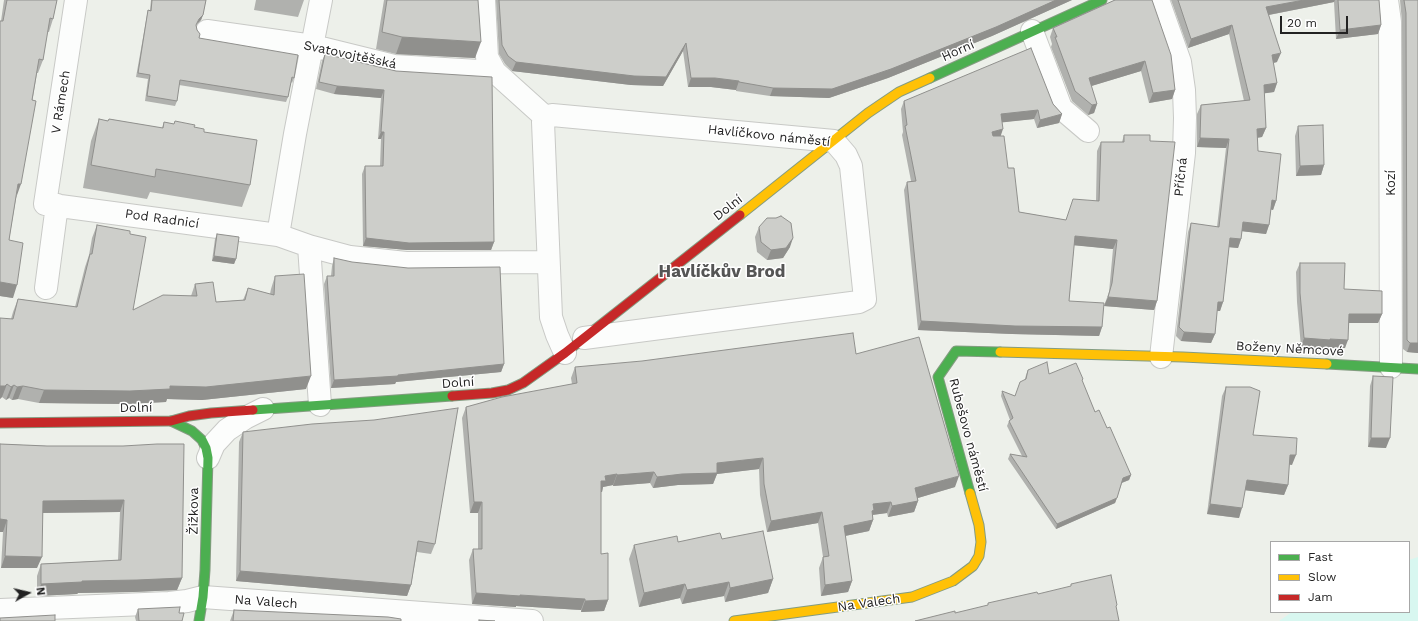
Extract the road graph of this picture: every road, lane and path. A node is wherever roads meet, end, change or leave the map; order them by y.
1 (76, 0) edge
2 (321, 0) edge
3 (484, 0) edge
4 (1102, 0) edge
5 (1158, 0) edge
6 (1387, 0) edge
7 (206, 31) dead end
8 (1032, 31) junction
9 (313, 46) junction
10 (495, 72) junction
11 (545, 117) junction
12 (1088, 131) dead end
13 (834, 141) junction
14 (51, 204) junction
15 (278, 235) junction
16 (308, 246) junction
17 (548, 262) junction
18 (46, 288) dead end
19 (584, 338) junction
20 (565, 353) junction
21 (1161, 357) junction
22 (1392, 367) junction
23 (1418, 369) edge
24 (320, 405) junction
25 (264, 409) junction
26 (171, 421) junction
27 (0, 423) edge
28 (208, 458) junction
29 (973, 566) joint
30 (203, 597) junction
31 (0, 610) edge
32 (199, 621) edge
33 (532, 621) edge
34 (734, 621) edge

1 - 14 street, V Rámech
2 - 9 street
3 - 10 street
4 - 8 street, Horní
5 - 21 street, Příčná
6 - 22 street, Kozí
7 - 9 street, Svatovojtěšská
8 - 12 street
8 - 13 street, Horní
9 - 10 street, Svatovojtěšská
9 - 15 street
10 - 11 street
11 - 13 street, Havlíčkovo náměstí
11 - 17 street
13 - 19 street, Dolní
13 - 19 street, Havlíčkovo náměstí
14 - 15 street, Pod Radnicí
14 - 18 street, V Rámech
15 - 16 street, Pod Radnicí
16 - 17 street, Pod Radnicí
16 - 24 street
17 - 20 street
19 - 20 street, Dolní
20 - 24 street, Dolní
21 - 22 street, Boženy Němcové
21 - 29 street, Rubešovo náměstí
22 - 23 street, Boženy Němcové
24 - 25 street, Dolní
25 - 26 street, Dolní
25 - 28 street
26 - 27 street, Dolní
26 - 28 street, Žižkova
28 - 30 street, Žižkova
29 - 34 street, Na Valech
30 - 31 street, Na Valech
30 - 32 street, Žižkova
30 - 33 street, Na Valech

